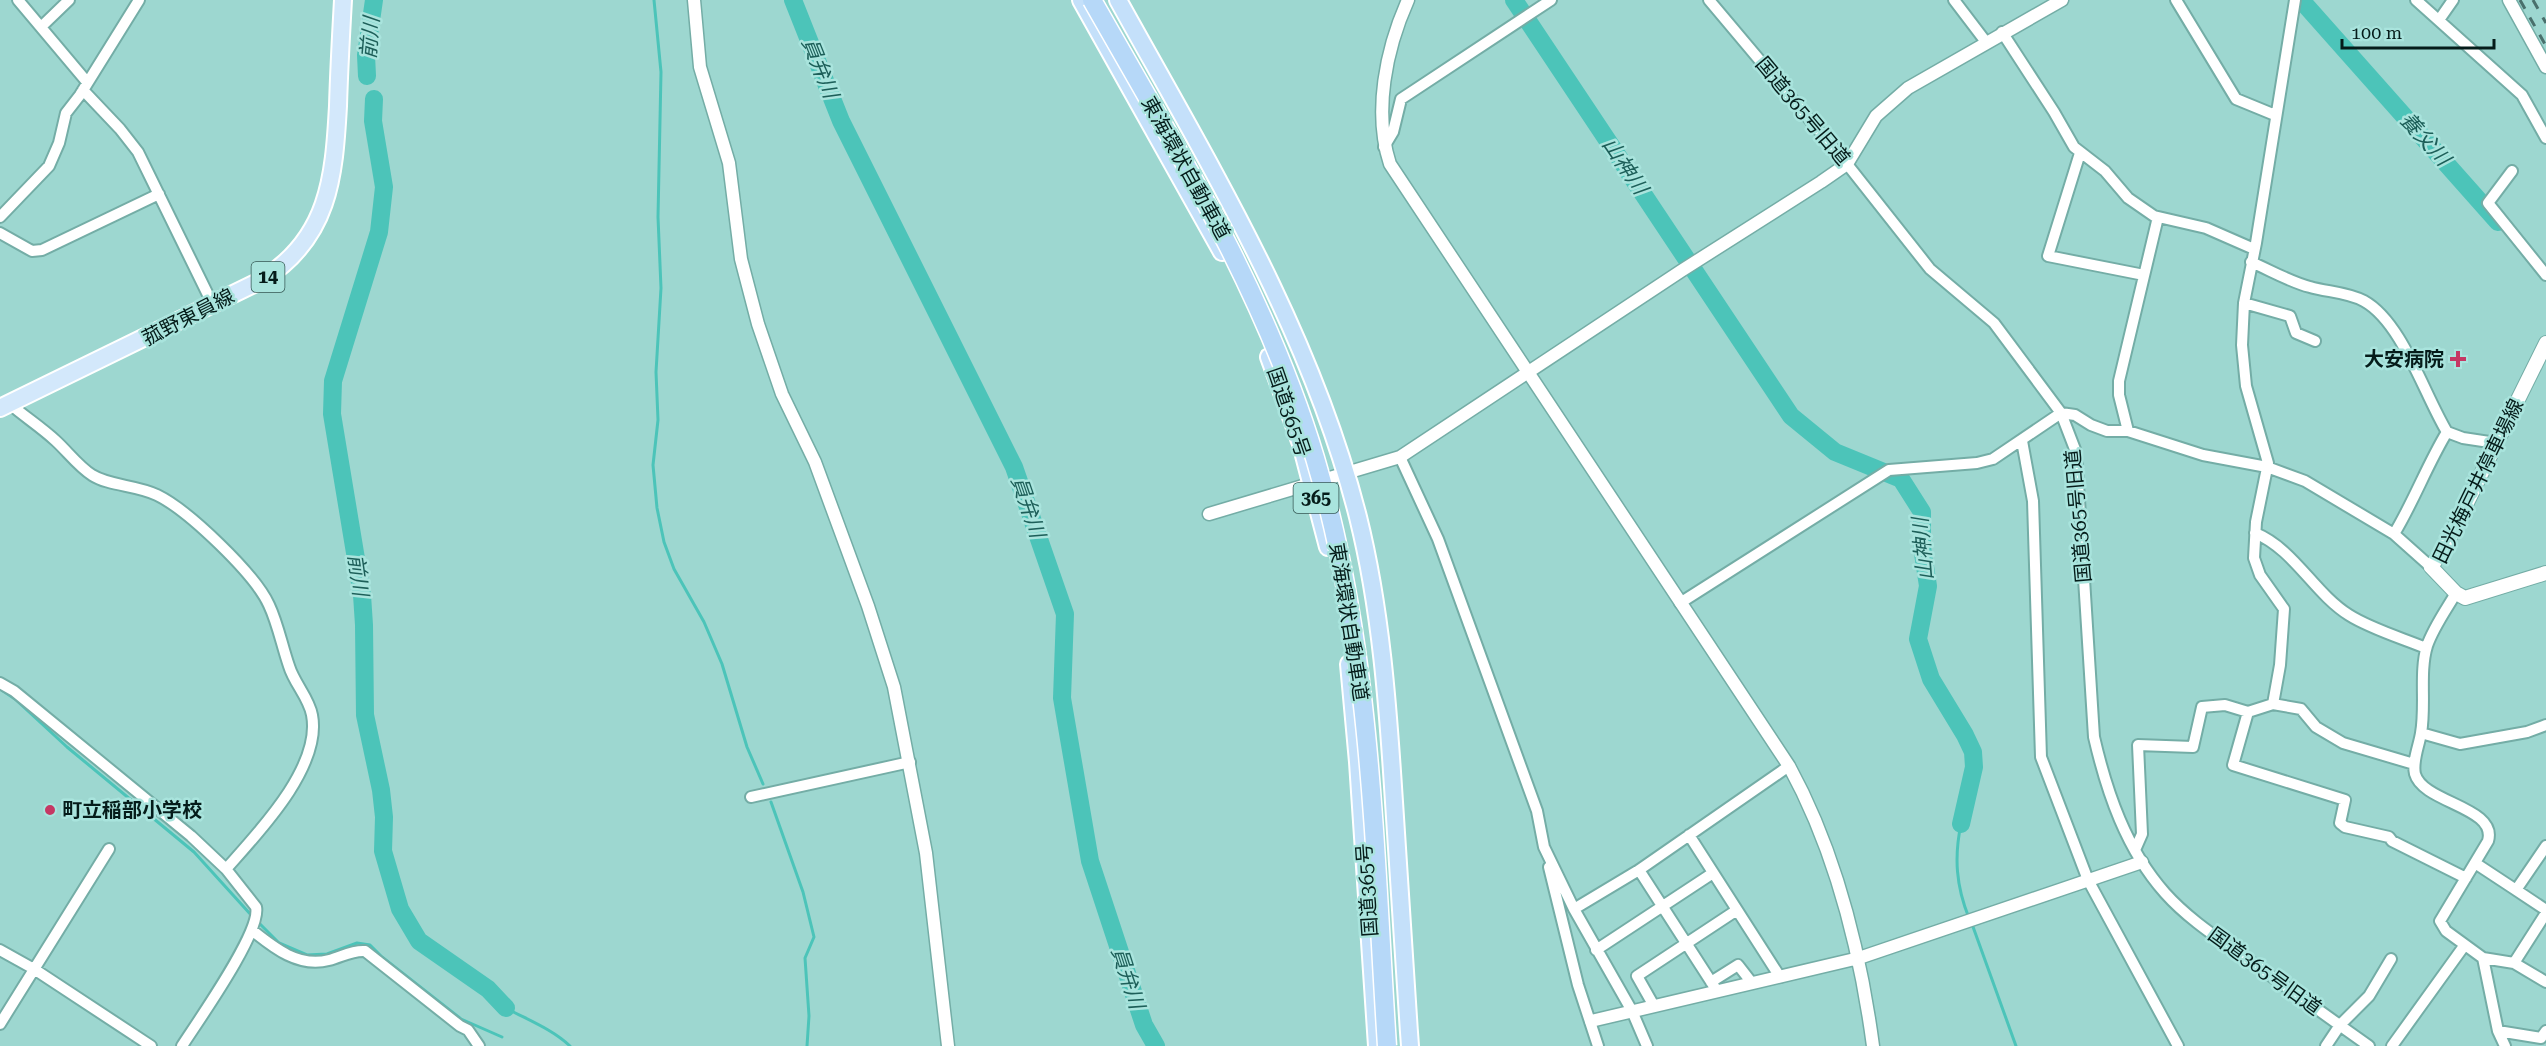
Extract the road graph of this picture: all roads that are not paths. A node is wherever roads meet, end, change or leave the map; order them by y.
1 (18, 0) edge
2 (69, 0) edge
3 (140, 0) edge
4 (343, 0) edge
5 (694, 0) edge
6 (1081, 0) edge
7 (1092, 0) edge
8 (1118, 0) edge
9 (1408, 0) edge
10 (1551, 0) edge
11 (1708, 0) edge
12 (1954, 0) edge
13 (2062, 0) edge
14 (2176, 0) edge
15 (2416, 0) edge
16 (2453, 0) edge
17 (2509, 0) edge
18 (2294, 3) edge
19 (2439, 20) junction
20 (42, 26) junction
21 (2002, 32) junction
22 (1986, 42) junction
23 (2546, 67) edge
24 (85, 86) junction
25 (2276, 115) junction
26 (2546, 138) edge
27 (1384, 147) junction
28 (2080, 153) junction
29 (1847, 164) junction
30 (2512, 171) dead end
31 (159, 194) junction
32 (0, 217) edge
33 (2158, 217) junction
34 (5, 236) edge
35 (0, 247) edge
36 (2254, 249) junction
37 (2251, 262) junction
38 (2546, 274) edge
39 (2144, 275) junction
40 (2244, 303) junction
41 (213, 305) junction
42 (2315, 341) dead end
43 (2546, 343) edge
44 (1528, 372) junction
45 (4, 405) edge
46 (2061, 412) junction
47 (2128, 431) junction
48 (2447, 432) junction
49 (2022, 441) junction
50 (2496, 443) junction
51 (1401, 457) junction
52 (2267, 467) junction
53 (1346, 475) junction
54 (1313, 485) junction
55 (1209, 514) dead end
56 (2255, 532) junction
57 (2394, 534) junction
58 (2431, 567) junction
59 (2546, 573) edge
60 (2456, 593) junction
61 (1680, 603) junction
62 (2426, 648) junction
63 (0, 683) edge
64 (2273, 705) junction
65 (2248, 712) junction
66 (2546, 725) edge
67 (2421, 733) junction
68 (910, 762) junction
69 (2414, 764) junction
70 (1788, 766) junction
71 (751, 796) dead end
72 (1689, 835) junction
73 (2546, 846) edge
74 (1544, 847) junction
75 (109, 849) dead end
76 (2135, 850) junction
77 (2142, 862) junction
78 (2475, 863) junction
79 (226, 869) junction
80 (1640, 870) junction
81 (1713, 873) junction
82 (2466, 878) junction
83 (2088, 880) junction
84 (2516, 890) junction
85 (1662, 906) junction
86 (1574, 909) junction
87 (1737, 910) junction
88 (2546, 911) edge
89 (255, 923) junction
90 (1687, 944) junction
91 (2464, 946) junction
92 (0, 950) edge
93 (1596, 950) junction
94 (1859, 958) junction
95 (2483, 958) junction
96 (2391, 959) dead end
97 (2514, 963) junction
98 (34, 969) junction
99 (1780, 977) junction
100 (2546, 982) edge
101 (1752, 983) junction
102 (1714, 986) junction
103 (1654, 1006) junction
104 (1632, 1011) junction
105 (1591, 1021) junction
106 (0, 1024) edge
107 (2340, 1026) junction
108 (2498, 1031) junction
109 (2544, 1037) edge
110 (151, 1046) edge
111 (182, 1046) edge
112 (478, 1046) edge
113 (948, 1046) edge
114 (1377, 1046) edge
115 (1387, 1046) edge
116 (1410, 1046) edge
117 (1598, 1046) edge
118 (1647, 1046) edge
119 (1873, 1046) edge
120 (2178, 1046) edge
121 (2326, 1046) edge
122 (2368, 1046) edge
123 (2392, 1046) edge
124 (2505, 1046) edge

1 - 20 street
2 - 20 street
3 - 24 street
4 - 41 main road, 菰野東員線 / 14
5 - 68 street
6 - 54 highway, 国道365号 / 365
7 - 115 highway, 東海環状自動車道, bridge
8 - 53 highway, 国道365号 / 365
9 - 27 street
10 - 27 street
11 - 29 street, 国道365号旧道
12 - 22 street
13 - 21 street
14 - 25 street
15 - 19 street
16 - 19 street
17 - 23 street
18 - 25 street
19 - 26 street
20 - 24 street
21 - 22 street
21 - 28 street
22 - 29 street
24 - 31 street
24 - 32 street
25 - 36 street
27 - 44 street
28 - 33 street
28 - 39 street
29 - 44 street
29 - 46 street, 国道365号旧道
30 - 38 street
31 - 34 street
31 - 41 street
33 - 36 street
33 - 39 street
34 - 35 street
36 - 37 street
37 - 40 street
37 - 48 street
39 - 47 street
40 - 42 street
40 - 52 street
41 - 45 main road, 菰野東員線 / 14
43 - 50 main road, 田光梅戸井停車場線
44 - 51 street
44 - 61 street
45 - 79 street
46 - 47 street
46 - 49 street
46 - 76 street, 国道365号旧道
47 - 52 street
48 - 50 street
48 - 57 street
49 - 61 street
49 - 83 street
50 - 58 main road, 田光梅戸井停車場線
51 - 53 street
51 - 74 street
52 - 56 street
52 - 57 street
53 - 54 street
53 - 116 highway, 国道365号 / 365
54 - 55 street
54 - 114 highway, 国道365号 / 365
56 - 62 street
56 - 64 street
57 - 58 street
58 - 60 main road, 田光梅戸井停車場線
59 - 60 main road, 田光梅戸井停車場線
60 - 62 street
61 - 70 street
62 - 67 street
63 - 79 street
64 - 65 street
64 - 69 street
65 - 76 street
65 - 82 street
66 - 67 street
67 - 69 street
68 - 71 street
68 - 113 street
69 - 78 street
70 - 72 street
70 - 94 street
72 - 80 street
72 - 81 street
73 - 84 street
74 - 86 street
74 - 105 street
75 - 98 street
76 - 77 street, 国道365号旧道
77 - 83 street
77 - 107 street, 国道365号旧道
78 - 82 street
78 - 84 street
79 - 89 street
80 - 85 street
80 - 86 street
81 - 85 street
81 - 87 street
82 - 91 street
83 - 94 street
83 - 120 street
84 - 88 street
85 - 90 street
85 - 93 street
86 - 93 street
87 - 90 street
87 - 99 street
88 - 97 street
89 - 111 street
89 - 112 street
90 - 102 street
90 - 103 street
91 - 95 street
91 - 123 street
92 - 98 street
93 - 104 street
94 - 99 street
94 - 119 street
95 - 97 street
95 - 108 street
96 - 107 street
97 - 100 street
98 - 106 street
98 - 110 street
99 - 101 street
101 - 102 street
101 - 102 street
102 - 103 street
103 - 104 street
104 - 105 street
104 - 118 street
105 - 117 street
107 - 121 street
107 - 122 street, 国道365号旧道
108 - 109 street
108 - 124 street

